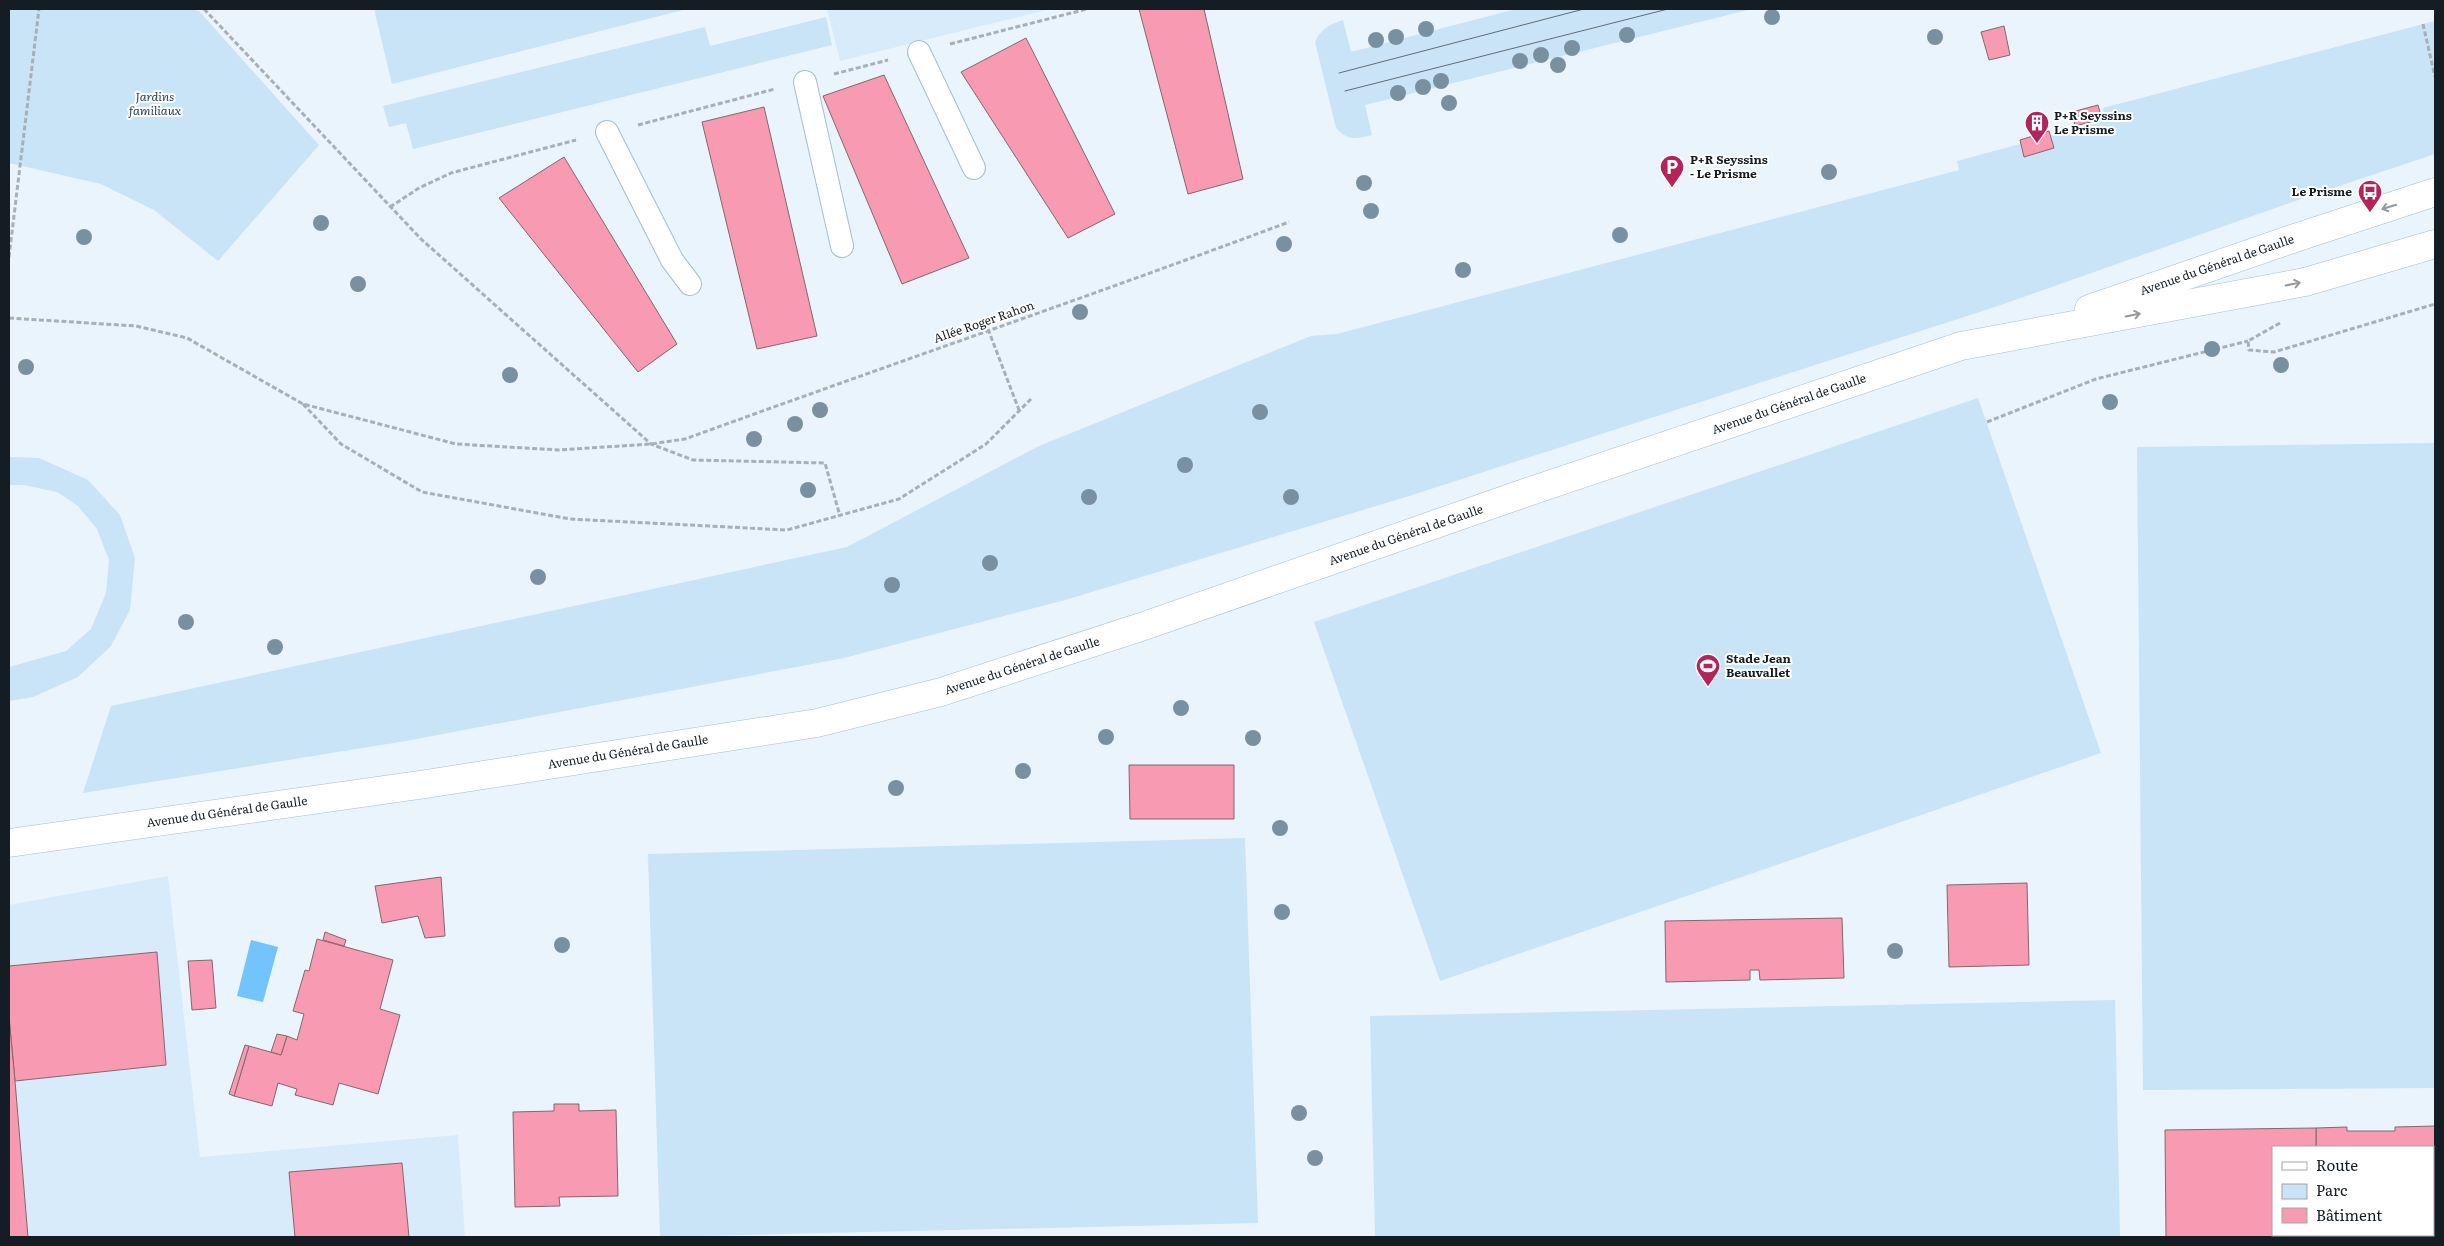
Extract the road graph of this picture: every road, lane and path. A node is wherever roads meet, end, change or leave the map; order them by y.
1 (39, 9) edge
2 (204, 9) edge
3 (1087, 9) edge
4 (2423, 24) dead end
5 (919, 52) junction
6 (2435, 77) edge
7 (805, 82) junction
8 (607, 132) junction
9 (974, 168) dead end
10 (2435, 192) edge
11 (390, 207) junction
12 (1288, 222) dead end
13 (2435, 244) edge
14 (842, 246) dead end
15 (9, 257) edge
16 (690, 284) dead end
17 (2435, 304) edge
18 (9, 318) edge
19 (2282, 322) dead end
20 (988, 329) junction
21 (2000, 340) junction
22 (2248, 341) junction
23 (1031, 399) dead end
24 (303, 404) junction
25 (1019, 410) junction
26 (1987, 422) dead end
27 (651, 444) junction
28 (840, 516) junction
29 (9, 843) edge

1 - 15 path
2 - 11 path
3 - 5 path
4 - 6 path
5 - 7 path
5 - 9 lane
7 - 8 path
7 - 14 lane
8 - 11 path
8 - 16 lane
10 -> 21 main road, Avenue du Général de Gaulle
11 - 27 path
12 - 20 path, Allée Roger Rahon
21 -> 13 main road, Avenue du Général de Gaulle
17 - 22 path
18 - 24 path
19 - 22 path
20 - 25 path
20 - 27 path, Allée Roger Rahon
21 - 29 main road, Avenue du Général de Gaulle
22 - 26 path
23 - 25 path
24 - 27 path, Allée Roger Rahon
24 - 28 path
25 - 28 path
27 - 28 path

